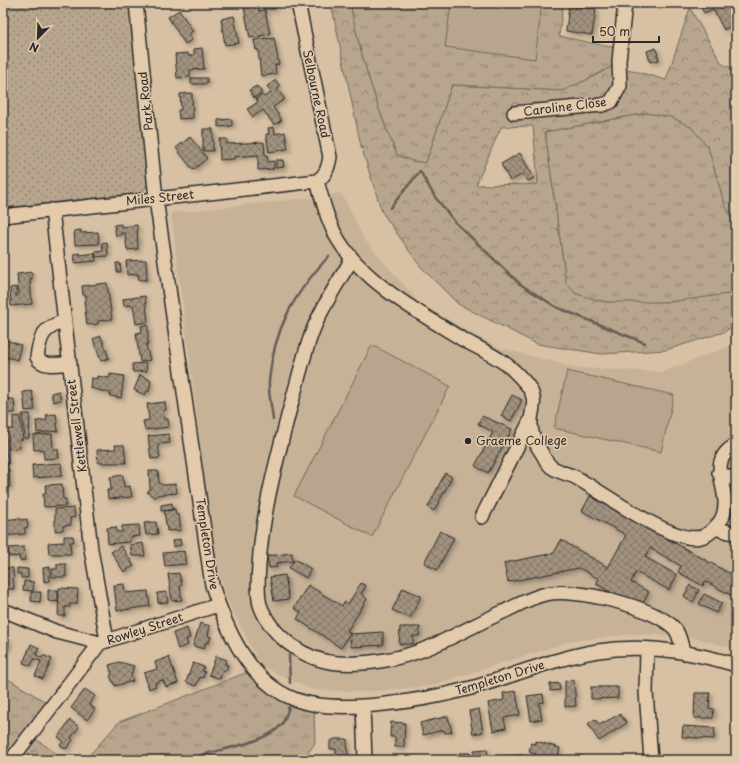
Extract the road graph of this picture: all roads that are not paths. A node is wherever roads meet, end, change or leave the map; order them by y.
1 (136, 3) edge
2 (298, 3) edge
3 (625, 3) edge
4 (514, 113) dead end
5 (317, 181) junction
6 (156, 199) junction
7 (52, 210) junction
8 (3, 216) edge
9 (352, 259) junction
10 (65, 321) junction
11 (70, 363) junction
12 (530, 421) junction
13 (736, 445) edge
14 (719, 472) junction
15 (736, 480) edge
16 (482, 516) dead end
17 (715, 528) junction
18 (736, 534) edge
19 (218, 605) junction
20 (3, 610) edge
21 (104, 642) junction
22 (647, 650) junction
23 (684, 653) junction
24 (736, 665) edge
25 (363, 706) junction
26 (11, 760) edge
27 (365, 760) edge
28 (651, 760) edge

1 - 6 street, Park Road
2 - 5 street, Selbourne Road
3 - 4 street, Caroline Close
5 - 6 street, Miles Street
5 - 9 street
6 - 7 street, Miles Street
6 - 19 street, Templeton Drive
7 - 8 street, Miles Street
7 - 10 street, Kettlewell Street
9 - 12 street
9 - 23 street
10 - 11 street, Kettlewell Street
10 - 11 street
11 - 21 street, Kettlewell Street
12 - 16 street
12 - 17 street
13 - 14 street
14 - 15 street
14 - 17 street
17 - 18 street
19 - 21 street, Rowley Street
19 - 25 street, Templeton Drive
20 - 21 street, Rowley Street
21 - 26 street
22 - 23 street, Templeton Drive
22 - 25 street, Templeton Drive
22 - 28 street
23 - 24 street, Templeton Drive
25 - 27 street

